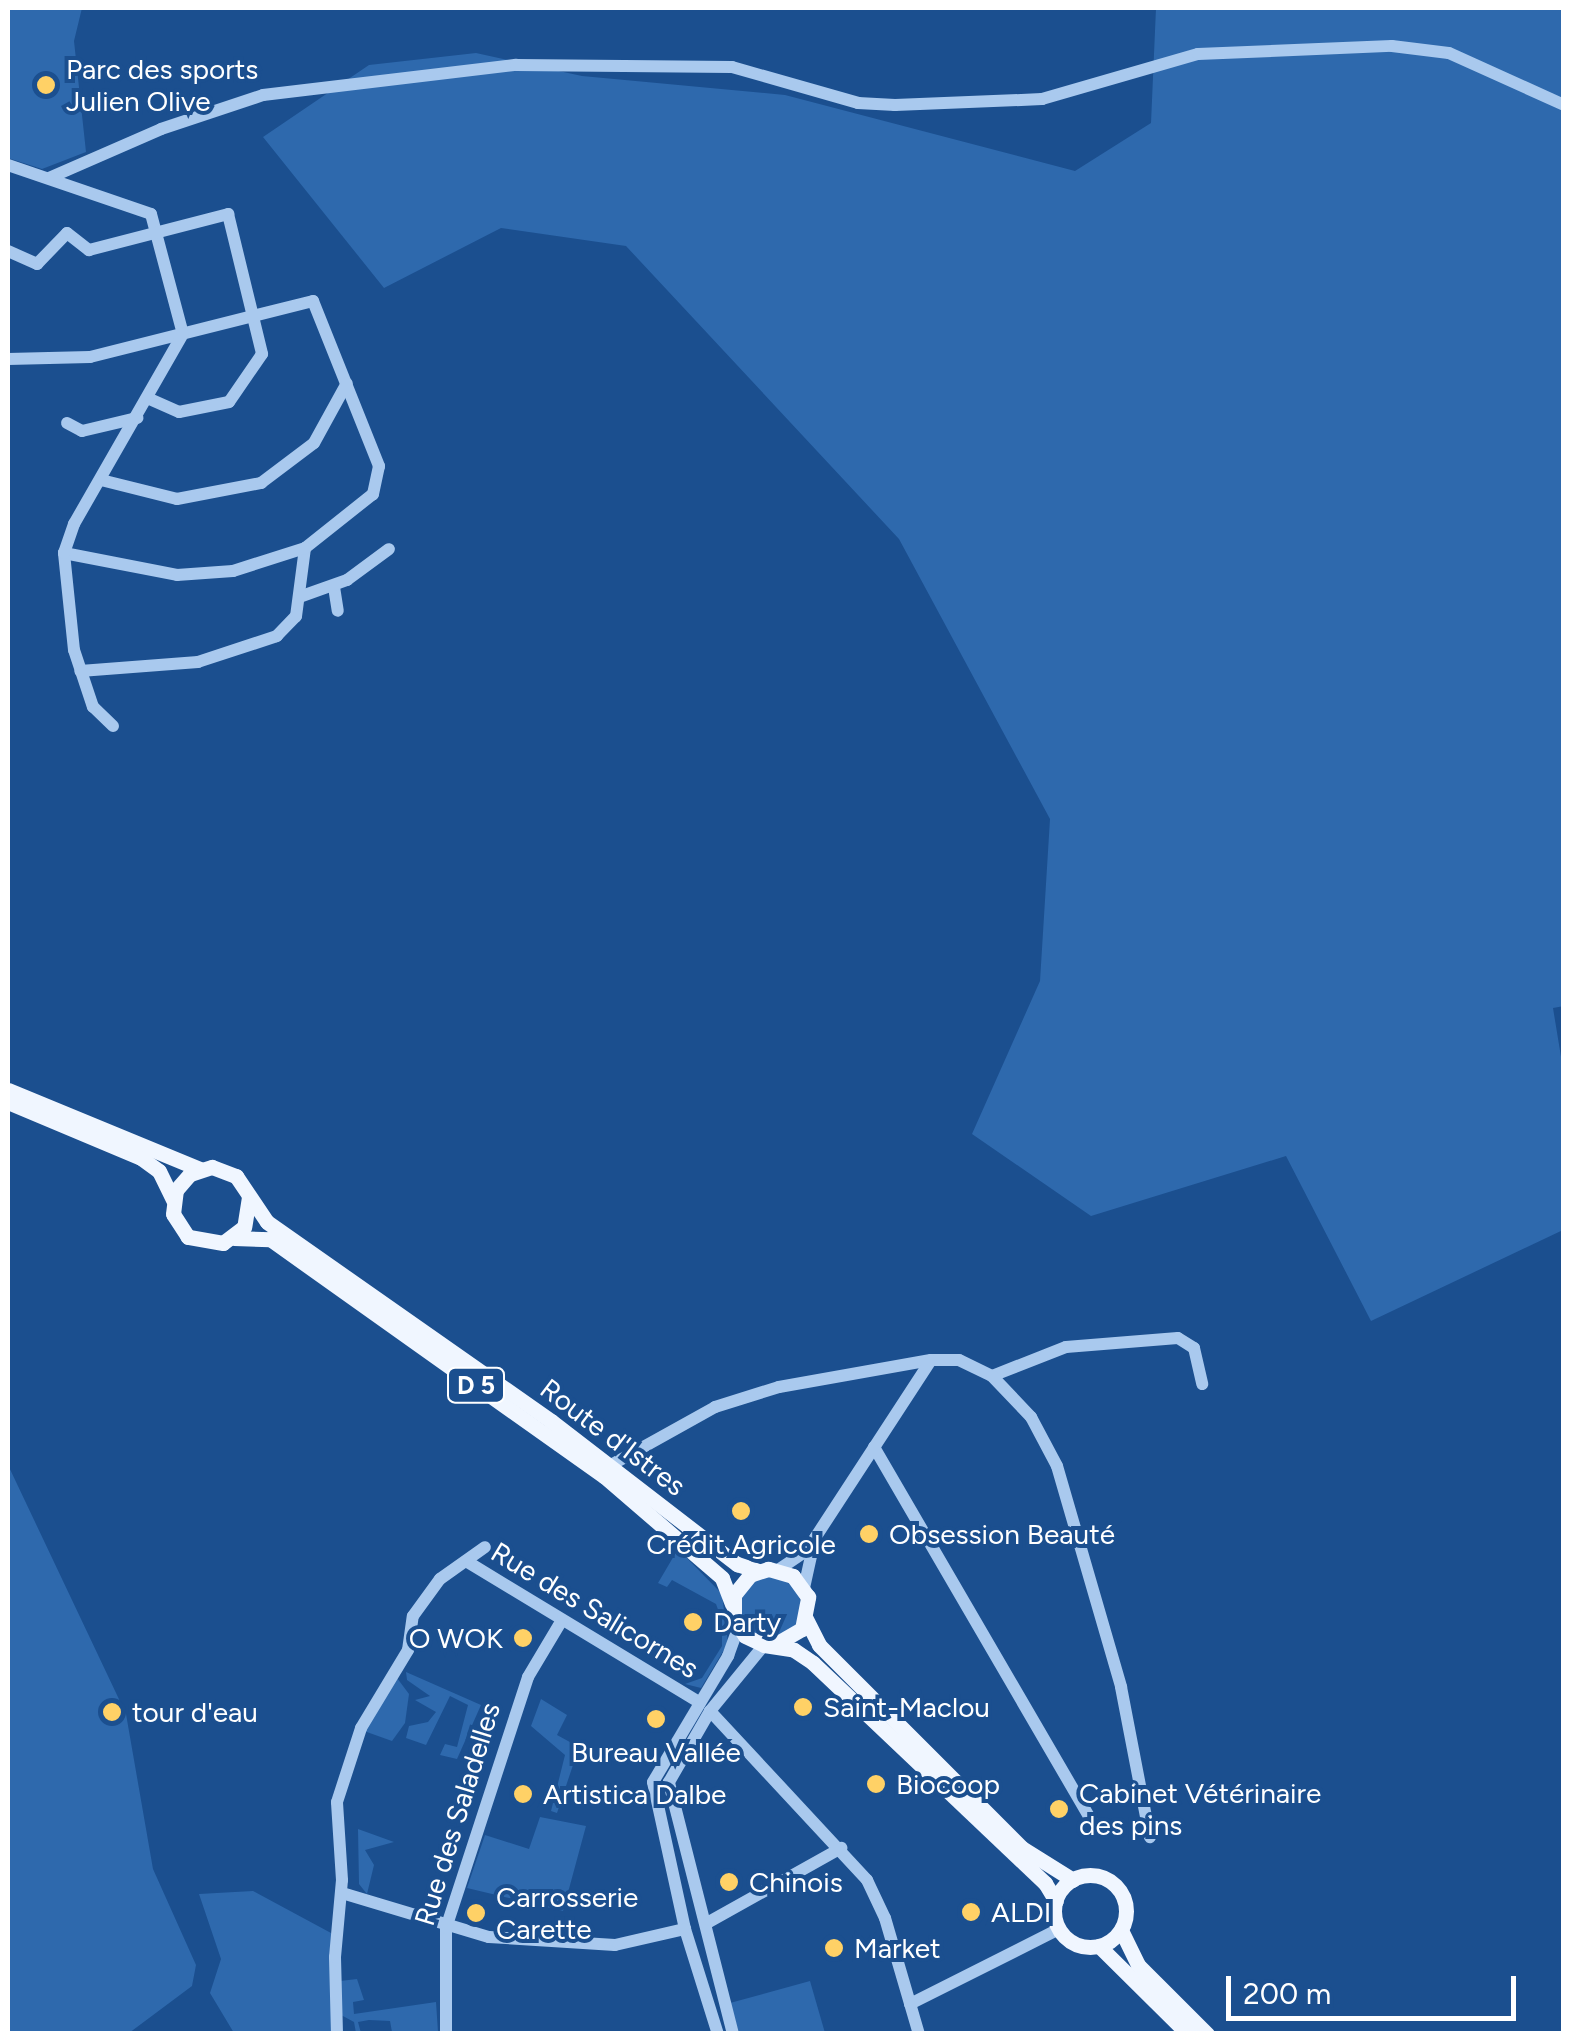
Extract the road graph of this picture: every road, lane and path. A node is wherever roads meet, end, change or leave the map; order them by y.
1 (1564, 105) edge
2 (8, 165) edge
3 (49, 178) junction
4 (156, 232) junction
5 (8, 251) edge
6 (254, 316) junction
7 (183, 334) junction
8 (8, 359) edge
9 (347, 383) junction
10 (148, 398) junction
11 (137, 418) junction
12 (67, 422) dead end
13 (101, 480) junction
14 (305, 548) junction
15 (389, 549) dead end
16 (64, 553) junction
17 (334, 587) junction
18 (302, 596) junction
19 (338, 611) dead end
20 (80, 671) junction
21 (113, 726) dead end
22 (8, 1090) edge
23 (8, 1102) edge
24 (200, 1169) junction
25 (249, 1197) junction
26 (173, 1200) junction
27 (234, 1238) junction
28 (931, 1360) junction
29 (992, 1376) junction
30 (1202, 1384) dead end
31 (874, 1447) junction
32 (611, 1465) junction
33 (485, 1547) dead end
34 (808, 1550) junction
35 (466, 1561) junction
36 (778, 1570) junction
37 (758, 1571) junction
38 (804, 1588) junction
39 (732, 1604) junction
40 (806, 1619) junction
41 (562, 1620) junction
42 (738, 1628) junction
43 (769, 1645) junction
44 (705, 1707) junction
45 (1096, 1830) dead end
46 (1150, 1837) dead end
47 (841, 1848) junction
48 (1073, 1880) junction
49 (342, 1892) junction
50 (1056, 1901) junction
51 (696, 1925) junction
52 (446, 1928) junction
53 (1059, 1929) junction
54 (1121, 1930) junction
55 (1099, 1946) junction
56 (910, 2004) junction
57 (337, 2034) edge
58 (446, 2034) edge
59 (718, 2034) edge
60 (733, 2034) edge
61 (919, 2034) edge
62 (1188, 2034) edge
63 (1207, 2034) edge

1 - 3 street
2 - 3 street
3 - 4 street
4 - 5 street
4 - 6 street
4 - 7 street
6 - 7 street
6 - 9 street
6 - 10 street
7 - 8 street
7 - 10 street
9 - 13 street
9 - 14 street
10 - 11 street
11 - 12 street
11 - 13 street
13 - 16 street
14 - 16 street
14 - 18 street
15 - 17 street
16 - 20 street
17 - 18 street
17 - 19 street
18 - 20 street
20 - 21 street
22 - 24 main road
23 - 26 main road
24 - 25 main road
24 - 26 main road
25 - 27 main road
25 - 32 main road, Route d'Istres / D 5
26 - 27 main road
27 - 39 main road, Route d'Istres / D 5
28 - 29 street
28 - 31 street
28 - 32 street
29 - 30 street
29 - 46 street
31 - 34 street
31 - 45 street
32 - 37 main road, Route d'Istres / D 5
33 - 35 street
34 - 36 street
34 - 38 street
35 - 41 street, Rue des Salicornes
35 - 49 street
36 - 37 main road
36 - 38 main road
37 - 39 main road
38 - 40 main road
39 - 42 main road
40 - 43 main road
40 - 48 main road
41 - 44 street, Rue des Salicornes
41 - 52 street, Rue des Saladelles
42 - 43 main road
42 - 44 street
43 - 44 street
43 - 50 main road
44 - 47 street, Rue des Salicornes
44 - 51 street
47 - 51 street
47 - 56 street, Rue des Salicornes
48 - 50 main road
48 - 54 main road
49 - 52 street
49 - 57 street
50 - 53 main road
51 - 52 street
51 - 59 street
51 - 60 street
52 - 58 street, Rue des Saladelles
53 - 55 main road
53 - 56 street
54 - 55 main road
54 - 63 main road
55 - 62 main road
56 - 61 street, Rue des Salicornes

